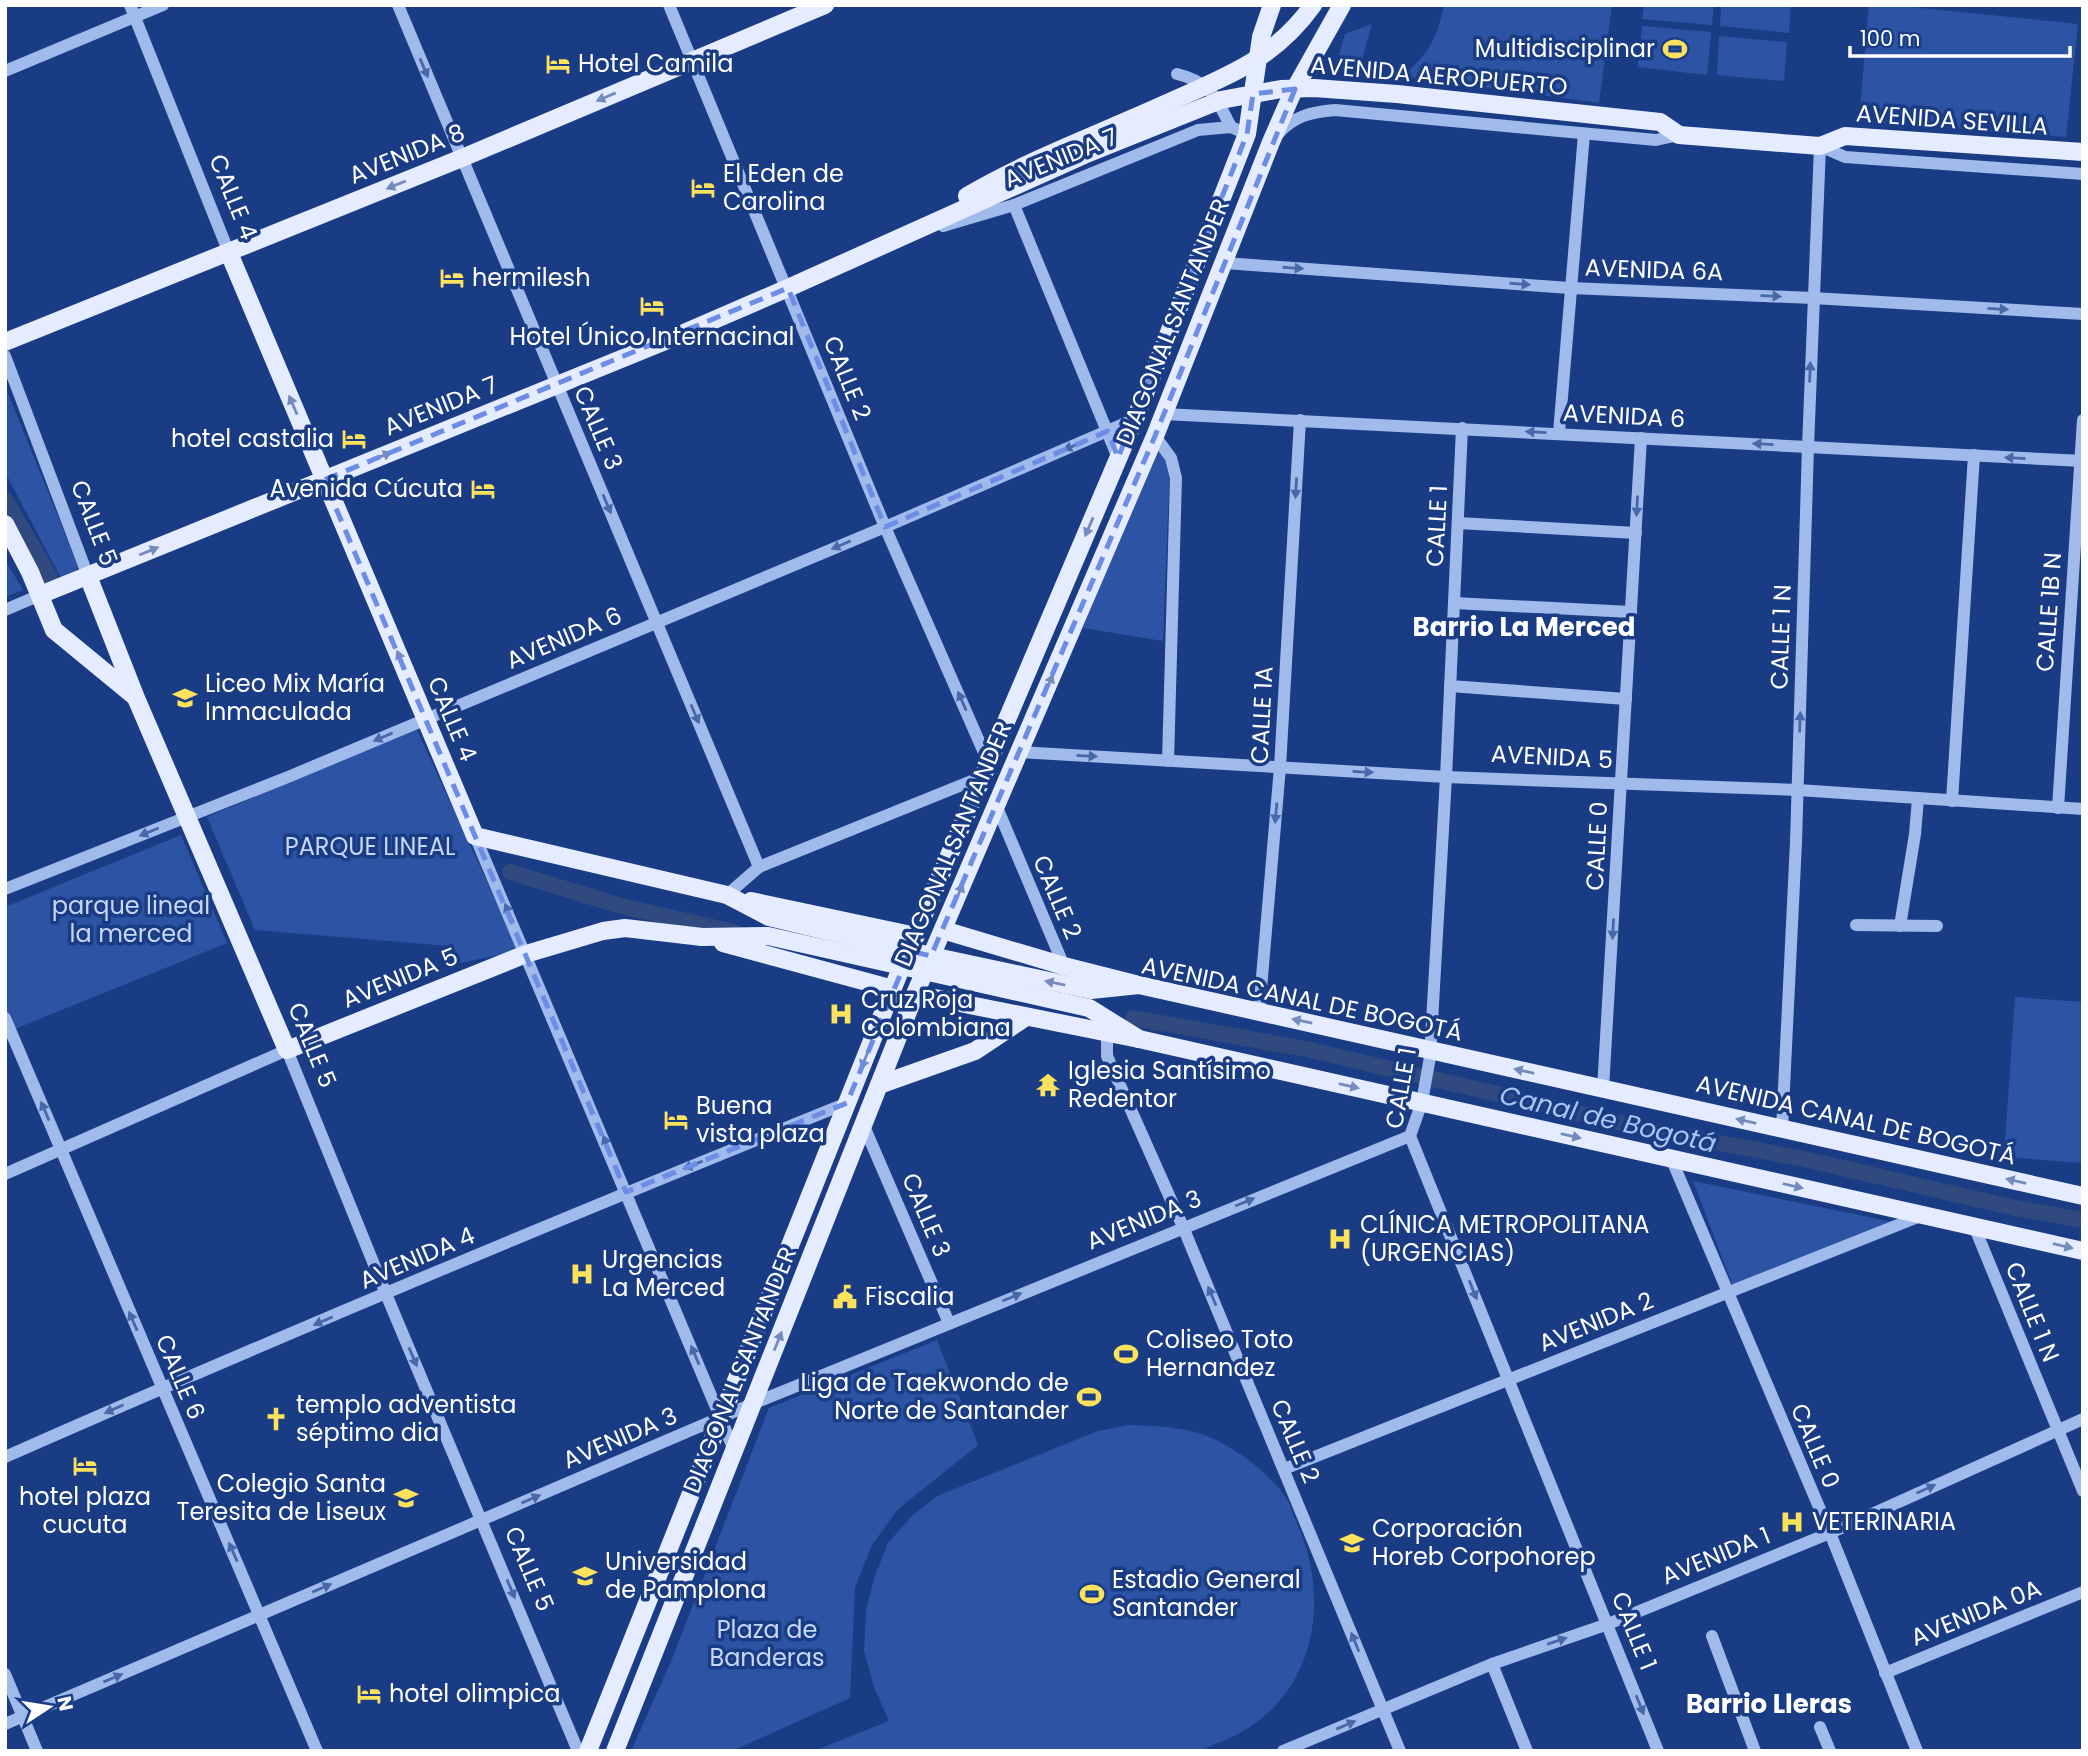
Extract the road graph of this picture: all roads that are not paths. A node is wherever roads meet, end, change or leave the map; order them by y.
1 (163, 5) edge
2 (398, 5) edge
3 (669, 5) edge
4 (825, 5) edge
5 (1272, 5) edge
6 (1313, 5) edge
7 (1342, 5) edge
8 (132, 11) edge
9 (691, 61) junction
10 (5, 71) edge
11 (1177, 75) dead end
12 (1152, 118) junction
13 (1239, 130) junction
14 (1584, 134) junction
15 (1679, 135) junction
16 (1271, 142) junction
17 (1820, 146) junction
18 (2083, 152) edge
19 (462, 158) junction
20 (2083, 174) edge
21 (1014, 205) junction
22 (892, 241) junction
23 (229, 253) junction
24 (1225, 263) junction
25 (788, 288) junction
26 (1570, 288) junction
27 (1813, 298) junction
28 (2083, 314) edge
29 (5, 342) edge
30 (5, 356) edge
31 (557, 385) junction
32 (1164, 414) junction
33 (1135, 419) junction
34 (1300, 420) junction
35 (2083, 420) edge
36 (1462, 428) junction
37 (1108, 431) junction
38 (1559, 433) junction
39 (1154, 436) junction
40 (1641, 438) junction
41 (1808, 447) junction
42 (1974, 456) junction
43 (1118, 458) junction
44 (2081, 461) edge
45 (324, 480) junction
46 (1458, 523) junction
47 (5, 524) edge
48 (885, 527) junction
49 (1636, 533) junction
50 (88, 576) junction
51 (40, 595) junction
52 (1454, 603) junction
53 (5, 610) edge
54 (1631, 612) junction
55 (656, 622) junction
56 (2068, 646) junction
57 (2083, 648) edge
58 (1450, 687) junction
59 (136, 698) junction
60 (1626, 699) junction
61 (426, 719) junction
62 (1019, 752) junction
63 (1167, 761) junction
64 (1280, 767) junction
65 (987, 770) junction
66 (1446, 777) junction
67 (1621, 784) junction
68 (1798, 790) junction
69 (1918, 799) junction
70 (1952, 801) junction
71 (996, 805) junction
72 (2058, 808) junction
73 (2083, 809) edge
74 (188, 817) junction
75 (475, 836) junction
76 (759, 867) junction
77 (5, 889) edge
78 (727, 895) junction
79 (1856, 925) dead end
80 (1900, 926) junction
81 (1937, 926) dead end
82 (943, 930) junction
83 (916, 936) junction
84 (702, 937) junction
85 (526, 954) junction
86 (1064, 966) junction
87 (1131, 986) junction
88 (893, 989) junction
89 (915, 994) junction
90 (1259, 1012) junction
91 (1026, 1017) junction
92 (5, 1018) edge
93 (1114, 1029) junction
94 (288, 1049) junction
95 (1430, 1053) junction
96 (879, 1085) junction
97 (1603, 1088) junction
98 (1423, 1097) junction
99 (847, 1103) junction
100 (863, 1124) junction
101 (1782, 1129) junction
102 (1410, 1136) junction
103 (62, 1151) junction
104 (1671, 1158) junction
105 (5, 1174) edge
106 (626, 1192) junction
107 (2083, 1196) edge
108 (1923, 1215) junction
109 (1974, 1226) junction
110 (1183, 1227) junction
111 (2083, 1251) edge
112 (1727, 1293) junction
113 (386, 1294) junction
114 (949, 1323) junction
115 (1509, 1379) junction
116 (161, 1388) junction
117 (752, 1404) junction
118 (722, 1418) junction
119 (2083, 1419) edge
120 (2057, 1429) junction
121 (734, 1450) junction
122 (5, 1457) edge
123 (1284, 1469) junction
124 (2083, 1491) edge
125 (482, 1520) junction
126 (1830, 1533) junction
127 (2083, 1592) edge
128 (260, 1615) junction
129 (1608, 1624) junction
130 (1712, 1636) dead end
131 (1492, 1664) junction
132 (1885, 1673) junction
133 (5, 1674) edge
134 (1382, 1709) junction
135 (23, 1717) junction
136 (5, 1724) edge
137 (1820, 1727) dead end
138 (37, 1751) edge
139 (317, 1751) edge
140 (578, 1751) edge
141 (589, 1751) edge
142 (615, 1751) edge
143 (1283, 1751) edge
144 (1399, 1751) edge
145 (1527, 1751) edge
146 (1658, 1751) edge
147 (1755, 1751) edge
148 (1830, 1751) edge
149 (1917, 1751) edge

1 - 8 street
2 -> 19 street, CALLE 3
3 - 9 street, CALLE 2
4 - 9 main road, AVENIDA 8
5 - 13 main road, DIAGONAL SANTANDER
6 - 12 main road
7 - 16 main road, DIAGONAL SANTANDER
8 - 10 street
8 - 23 street, CALLE 4
9 -> 19 main road, AVENIDA 8
9 - 25 street, CALLE 2
11 - 13 street
12 - 15 main road, AVENIDA AEROPUERTO
12 - 22 main road, AVENIDA 7
13 - 21 street, AVENIDA 7
13 - 33 main road, DIAGONAL SANTANDER
14 - 15 street, AVENIDA AEROPUERTO
14 - 16 street, AVENIDA AEROPUERTO
14 - 26 street
15 - 17 main road, AVENIDA AEROPUERTO
16 - 24 main road, DIAGONAL SANTANDER
17 - 18 main road, AVENIDA SEVILLA
17 - 20 street, AVENIDA AEROPUERTO
17 - 27 street, CALLE 1 N
19 -> 23 main road, AVENIDA 8
19 - 31 street, CALLE 3
21 - 22 street, AVENIDA 7
21 - 37 street
22 - 25 main road, AVENIDA 7
23 - 29 main road, AVENIDA 8
45 -> 23 main road, CALLE 4
24 -> 26 street, AVENIDA 6A
24 - 32 main road, DIAGONAL SANTANDER
25 - 31 main road, AVENIDA 7
25 - 48 street, CALLE 2
26 -> 27 street, AVENIDA 6A
26 - 38 street
27 -> 28 street, AVENIDA 6A
41 -> 27 street, CALLE 1 N
30 - 50 street, CALLE 5
45 -> 31 main road, AVENIDA 7
31 -> 55 street, CALLE 3
32 - 34 street, AVENIDA 6
32 - 39 main road, DIAGONAL SANTANDER
33 - 37 street, AVENIDA 6
33 - 43 main road, DIAGONAL SANTANDER
34 - 36 street, AVENIDA 6
34 -> 64 street, CALLE 1A
35 - 44 street, CALLE 1B N
38 -> 36 street, AVENIDA 6
36 - 46 street, CALLE 1
37 - 43 street
37 -> 48 street, AVENIDA 6
38 - 40 street, AVENIDA 6
62 -> 39 main road, DIAGONAL SANTANDER
39 - 63 street
41 -> 40 street, AVENIDA 6
40 -> 49 street, CALLE 0
41 - 42 street, AVENIDA 6
68 -> 41 street, CALLE 1 N
44 -> 42 street, AVENIDA 6
42 - 70 street
43 -> 65 main road, DIAGONAL SANTANDER
44 - 56 street, CALLE 1B N
50 -> 45 main road, AVENIDA 7
61 -> 45 main road, CALLE 4
46 - 49 street
46 - 52 street, CALLE 1
47 - 51 main road
48 -> 55 street, AVENIDA 6
65 -> 48 street, CALLE 2
49 - 54 street, CALLE 0
50 - 51 main road, AVENIDA 7
50 - 59 main road, CALLE 5
51 - 53 street, AVENIDA 7
51 - 59 main road
52 - 54 street
52 - 58 street, CALLE 1
54 - 60 street, CALLE 0
55 - 61 street, AVENIDA 6
55 -> 76 street, CALLE 3
56 - 57 street
56 - 72 street, CALLE 1B N
58 - 60 street
58 - 66 street, CALLE 1
59 - 74 main road, CALLE 5
60 - 67 street, CALLE 0
61 -> 74 street, AVENIDA 6
61 - 75 main road, CALLE 4
62 -> 63 street, AVENIDA 5
62 - 71 main road, DIAGONAL SANTANDER
63 - 64 street, AVENIDA 5
64 -> 66 street, AVENIDA 5
64 -> 90 street, CALLE 1A
65 - 76 street
65 - 83 main road, DIAGONAL SANTANDER
66 - 67 street, AVENIDA 5
66 - 95 street, CALLE 1
67 - 68 street, AVENIDA 5
67 -> 97 street, CALLE 0
68 - 69 street, AVENIDA 5
68 - 101 street, CALLE 1 N
69 - 70 street, AVENIDA 5
69 - 80 street
70 - 72 street, AVENIDA 5
82 -> 71 main road, DIAGONAL SANTANDER
71 - 86 street, CALLE 2
72 - 73 street, AVENIDA 5
74 -> 77 street, AVENIDA 6
74 - 94 main road, CALLE 5
75 - 78 main road, AVENIDA CANAL DE BOGOTÁ
85 -> 75 street, CALLE 4
76 - 78 street
78 - 83 main road
87 -> 78 main road, AVENIDA CANAL DE BOGOTÁ
79 - 80 street
80 - 81 street
82 - 86 main road
82 - 89 main road, DIAGONAL SANTANDER
83 - 88 main road, DIAGONAL SANTANDER
84 - 85 main road, AVENIDA 5
84 - 88 main road
84 - 93 main road
85 - 94 main road, AVENIDA 5
106 -> 85 street, CALLE 4
86 - 87 main road
87 - 90 main road, AVENIDA CANAL DE BOGOTÁ
88 -> 99 main road, DIAGONAL SANTANDER
89 - 91 main road
89 - 96 main road, DIAGONAL SANTANDER
95 -> 90 main road, AVENIDA CANAL DE BOGOTÁ
91 - 93 main road
91 - 96 main road
103 -> 92 street, CALLE 6
93 -> 98 main road
93 - 110 street, CALLE 2
94 - 103 street, AVENIDA 5
94 - 113 street, CALLE 5
97 -> 95 main road, AVENIDA CANAL DE BOGOTÁ
95 - 98 street, CALLE 1
96 - 100 main road, DIAGONAL SANTANDER
101 -> 97 main road, AVENIDA CANAL DE BOGOTÁ
98 - 102 street, CALLE 1
98 -> 104 main road
99 -> 106 street, AVENIDA 4
99 - 118 main road, DIAGONAL SANTANDER
100 - 114 street, CALLE 3
117 -> 100 main road, DIAGONAL SANTANDER
107 -> 101 main road, AVENIDA CANAL DE BOGOTÁ
110 -> 102 street, AVENIDA 3
102 -> 115 street, CALLE 1
103 - 105 street, AVENIDA 5
116 -> 103 street, CALLE 6
104 -> 108 main road
104 - 112 street, CALLE 0
106 - 113 street, AVENIDA 4
118 -> 106 street, CALLE 4
108 - 109 main road
108 - 112 street, AVENIDA 2
109 -> 111 main road
109 - 120 street, CALLE 1 N
114 -> 110 street, AVENIDA 3
123 -> 110 street, CALLE 2
112 - 115 street, AVENIDA 2
112 - 126 street, CALLE 0
113 -> 116 street, AVENIDA 4
113 -> 125 street, CALLE 5
114 - 117 street, AVENIDA 3
115 - 123 street, AVENIDA 2
115 - 129 street, CALLE 1
116 -> 122 street, AVENIDA 4
128 -> 116 street, CALLE 6
117 - 118 street, AVENIDA 3
117 - 121 main road, DIAGONAL SANTANDER
118 - 121 street, CALLE 4
125 -> 118 street, AVENIDA 3
118 - 141 main road, DIAGONAL SANTANDER
119 - 120 street, AVENIDA 1
120 - 124 street, CALLE 1 N
126 -> 120 street, AVENIDA 1
121 - 142 main road, DIAGONAL SANTANDER
134 -> 123 street, CALLE 2
128 -> 125 street, AVENIDA 3
125 -> 140 street, CALLE 5
126 - 129 street, AVENIDA 1
126 - 132 street, CALLE 0
127 - 132 street, AVENIDA 0A
135 -> 128 street, AVENIDA 3
128 - 139 street, CALLE 6
131 -> 129 street, AVENIDA 1
129 -> 146 street, CALLE 1
130 - 147 street
131 - 134 street, AVENIDA 1
131 - 145 street
132 - 149 street, CALLE 0
133 - 135 street
143 -> 134 street, AVENIDA 1
134 - 144 street, CALLE 2
135 - 136 street, AVENIDA 3
135 - 138 street
137 - 148 street

